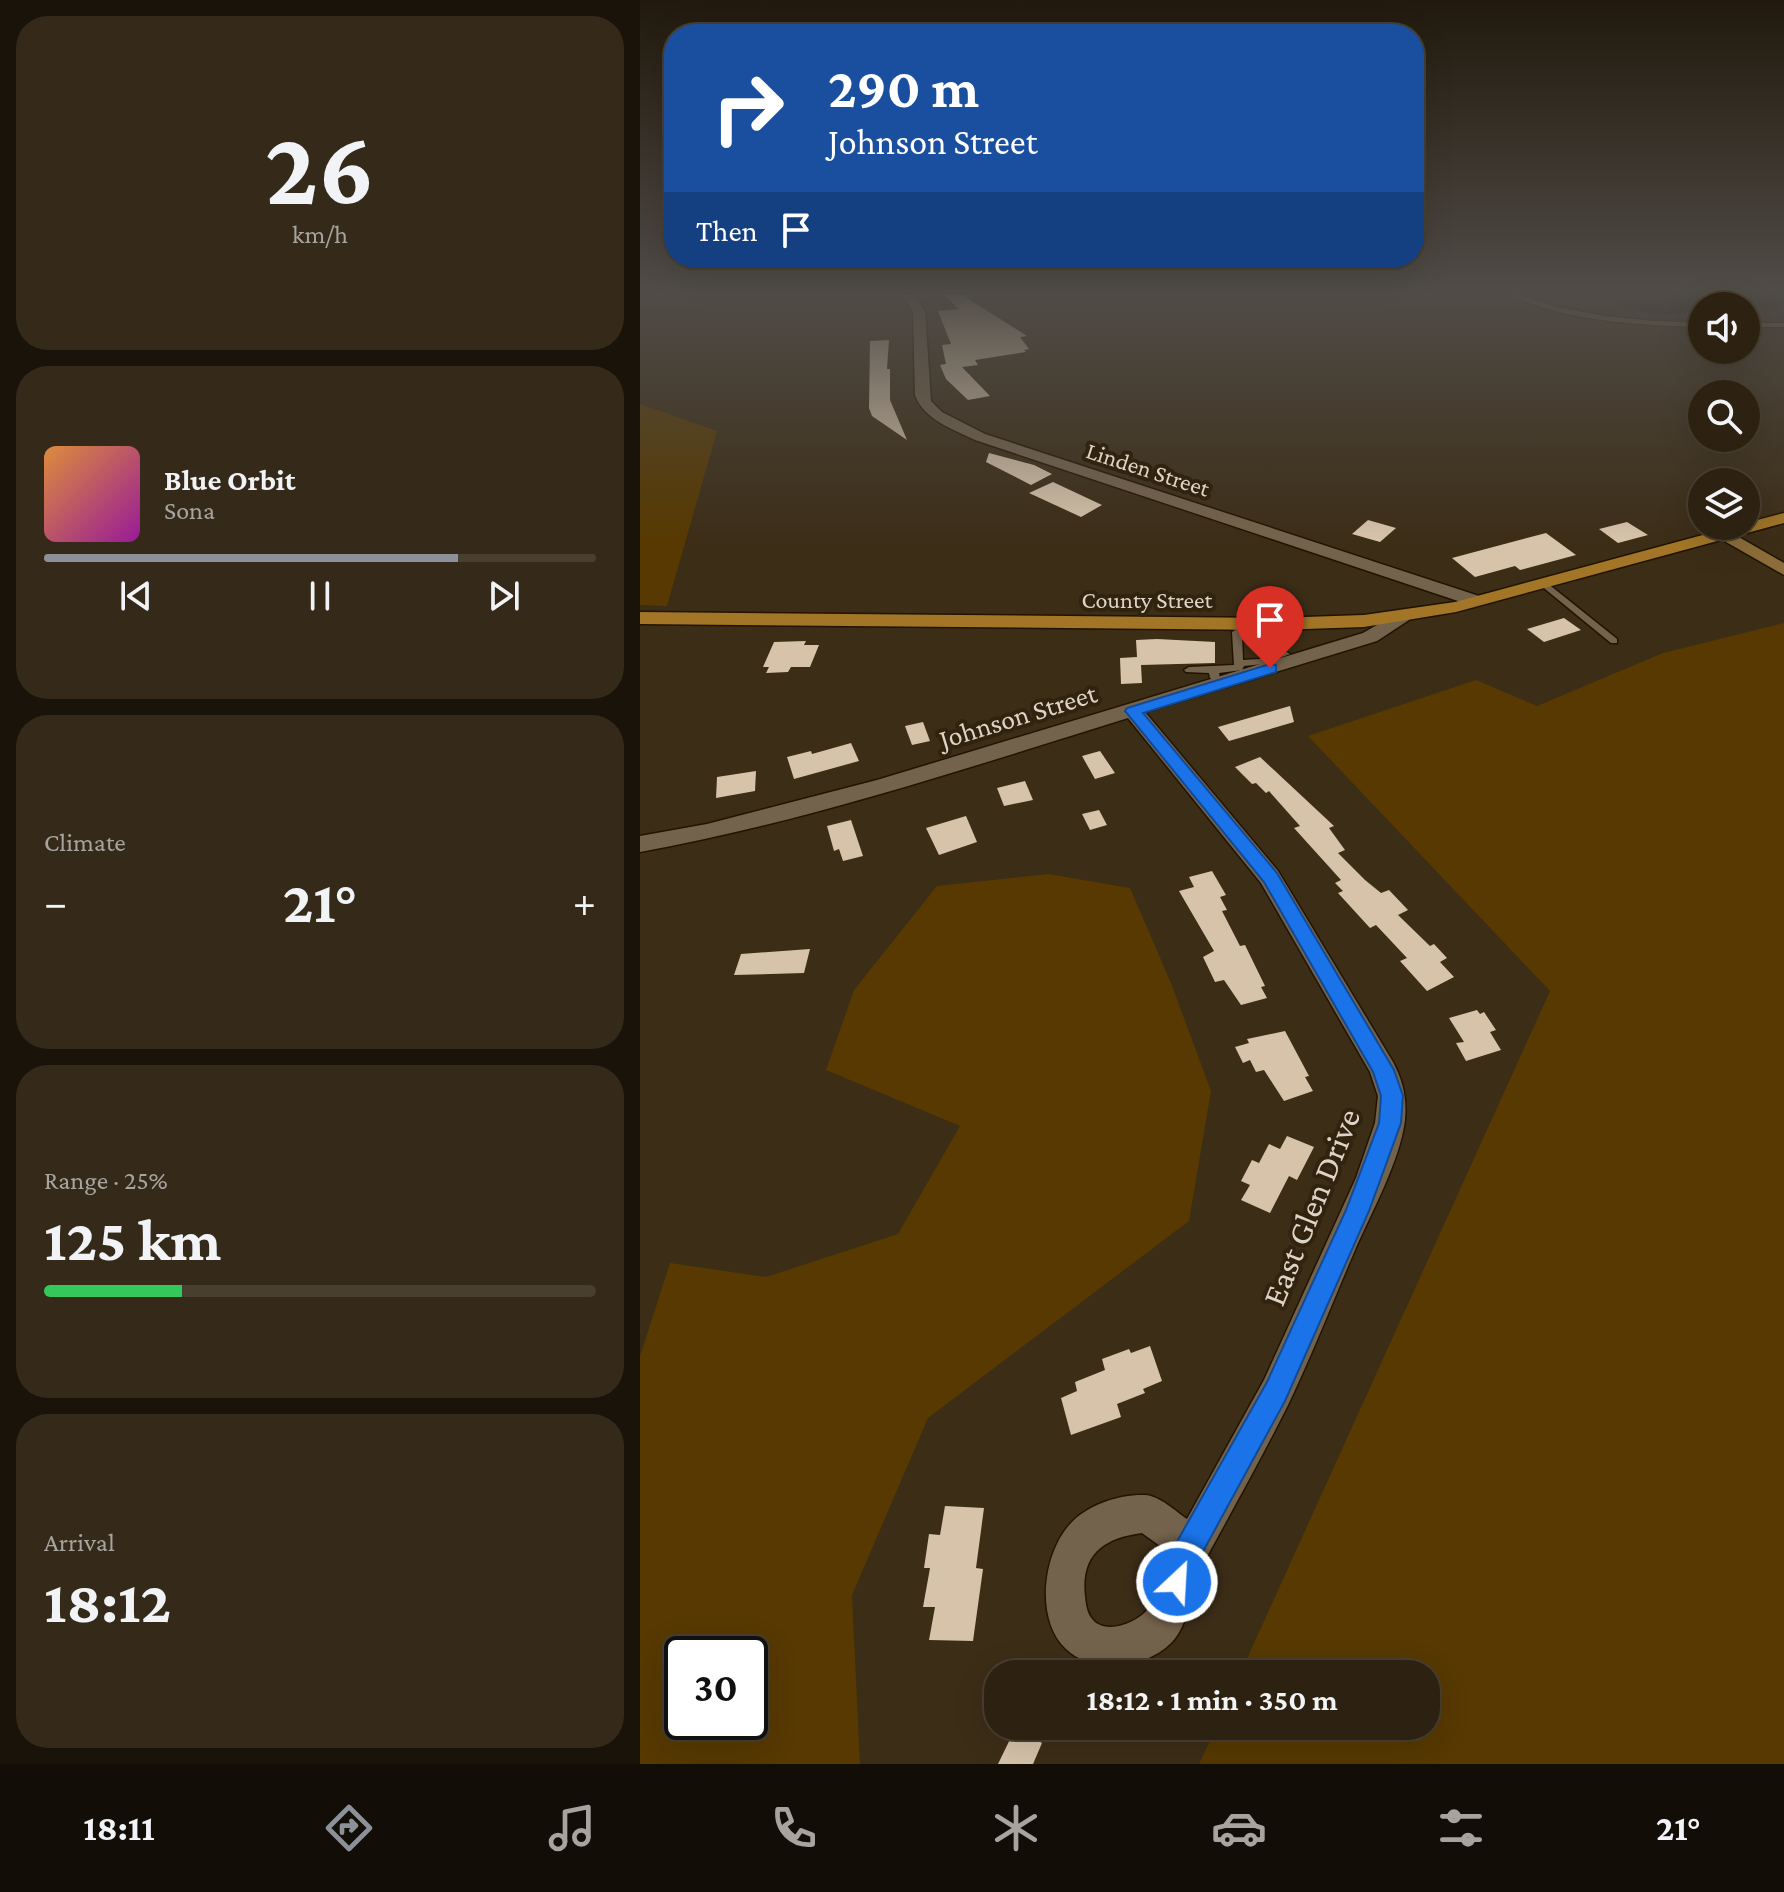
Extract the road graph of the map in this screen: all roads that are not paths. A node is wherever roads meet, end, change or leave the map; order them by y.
1 (921, 375) edge
2 (1784, 518) edge
3 (1760, 525) edge
4 (1702, 540) edge
5 (1735, 540) edge
6 (1784, 570) edge
7 (1542, 582) junction
8 (1473, 600) junction
9 (1403, 616) junction
10 (640, 618) edge
11 (1276, 628) junction
12 (1614, 641) dead end
13 (1292, 657) junction
14 (1239, 663) junction
15 (1189, 670) dead end
16 (1215, 677) junction
17 (1133, 711) junction
18 (640, 844) edge
19 (1193, 1546) junction

1 - 8 street, Linden Street
2 - 3 main road, County Street
4 - 7 main road, County Street
5 - 6 street
7 - 8 main road, County Street
7 - 12 lane
8 - 9 main road, County Street
9 - 11 main road, County Street
9 - 13 street, Johnson Street
10 - 11 main road, County Street
11 - 13 lane
11 - 14 lane
13 - 14 lane
13 - 16 street, Johnson Street
14 - 16 lane
15 - 16 lane
16 - 17 street, Johnson Street
17 - 18 street, Johnson Street
17 - 19 street, East Glen Drive
19 - 19 street, East Glen Drive

